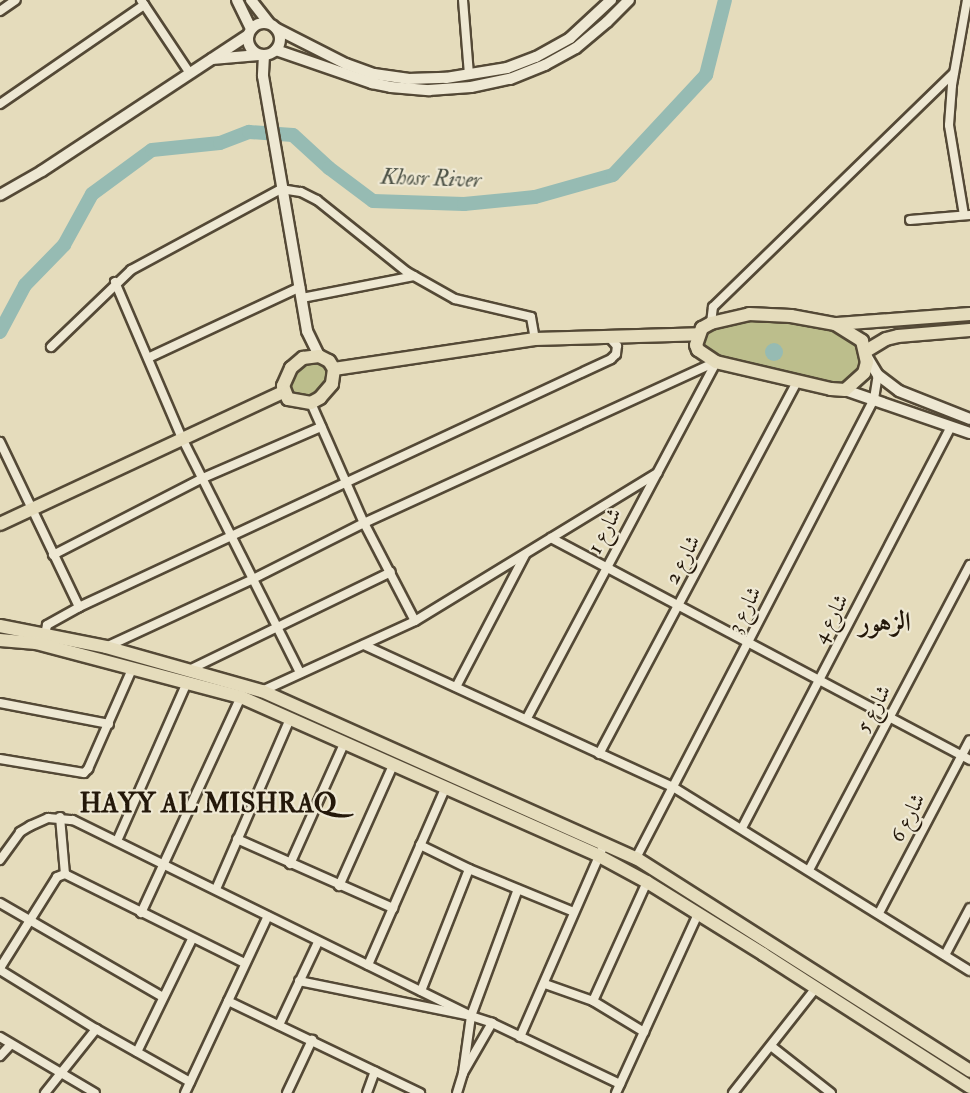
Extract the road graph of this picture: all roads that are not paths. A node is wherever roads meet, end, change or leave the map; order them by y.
1 (16, 0) edge
2 (237, 0) edge
3 (250, 0) edge
4 (463, 0) edge
5 (611, 0) edge
6 (629, 0) edge
7 (967, 0) edge
8 (142, 2) edge
9 (0, 11) edge
10 (273, 26) junction
11 (250, 32) junction
12 (304, 42) junction
13 (276, 50) junction
14 (261, 55) junction
15 (299, 57) junction
16 (212, 59) junction
17 (189, 72) junction
18 (954, 73) junction
19 (469, 75) junction
20 (0, 104) edge
21 (280, 186) junction
22 (0, 195) edge
23 (967, 215) edge
24 (910, 220) dead end
25 (414, 276) junction
26 (115, 282) junction
27 (301, 293) junction
28 (970, 314) edge
29 (711, 323) junction
30 (835, 324) junction
31 (970, 330) edge
32 (307, 331) junction
33 (699, 334) junction
34 (608, 336) junction
35 (535, 339) junction
36 (51, 346) dead end
37 (867, 354) junction
38 (319, 356) junction
39 (148, 358) junction
40 (299, 361) junction
41 (716, 362) junction
42 (334, 369) junction
43 (878, 375) junction
44 (797, 382) junction
45 (845, 390) junction
46 (283, 392) junction
47 (874, 399) junction
48 (311, 403) junction
49 (970, 419) edge
50 (321, 427) junction
51 (951, 427) junction
52 (970, 433) edge
53 (183, 438) junction
54 (0, 442) edge
55 (657, 473) junction
56 (203, 478) junction
57 (346, 485) junction
58 (32, 509) junction
59 (364, 523) junction
60 (0, 524) edge
61 (232, 538) junction
62 (551, 538) junction
63 (525, 554) junction
64 (53, 555) junction
65 (970, 565) edge
66 (606, 567) junction
67 (391, 572) junction
68 (253, 579) junction
69 (680, 606) junction
70 (79, 607) junction
71 (415, 621) junction
72 (0, 624) edge
73 (277, 628) junction
74 (40, 636) junction
75 (0, 638) edge
76 (748, 643) junction
77 (364, 645) junction
78 (106, 647) junction
79 (133, 667) junction
80 (191, 669) junction
81 (300, 673) junction
82 (819, 680) junction
83 (187, 682) junction
84 (456, 687) junction
85 (262, 691) junction
86 (241, 697) junction
87 (0, 703) edge
88 (890, 717) junction
89 (526, 718) junction
90 (290, 719) junction
91 (109, 724) junction
92 (970, 740) edge
93 (345, 744) junction
94 (599, 754) junction
95 (962, 756) junction
96 (0, 759) edge
97 (970, 760) edge
98 (393, 765) junction
99 (673, 787) junction
100 (445, 789) junction
101 (60, 817) junction
102 (742, 828) junction
103 (237, 839) junction
104 (117, 841) junction
105 (420, 845) junction
106 (601, 851) junction
107 (636, 858) junction
108 (0, 860) edge
109 (164, 863) junction
110 (290, 864) junction
111 (469, 869) junction
112 (809, 870) junction
113 (65, 874) junction
114 (647, 882) junction
115 (339, 886) junction
116 (216, 889) junction
117 (518, 889) junction
118 (0, 903) edge
119 (393, 908) junction
120 (970, 908) edge
121 (141, 912) junction
122 (574, 912) junction
123 (879, 913) junction
124 (698, 914) junction
125 (267, 915) junction
126 (30, 920) junction
127 (192, 939) junction
128 (318, 942) junction
129 (945, 955) junction
130 (244, 963) junction
131 (368, 965) junction
132 (0, 969) edge
133 (970, 971) edge
134 (299, 981) junction
135 (545, 984) junction
136 (816, 988) junction
137 (421, 991) junction
138 (163, 997) junction
139 (228, 1001) junction
140 (593, 1001) junction
141 (471, 1016) junction
142 (492, 1023) junction
143 (279, 1025) junction
144 (96, 1029) junction
145 (644, 1032) junction
146 (0, 1037) edge
147 (520, 1037) junction
148 (312, 1040) junction
149 (11, 1044) junction
150 (771, 1046) junction
151 (137, 1052) junction
152 (0, 1056) edge
153 (969, 1067) edge
154 (375, 1071) junction
155 (463, 1072) junction
156 (61, 1073) junction
157 (190, 1082) junction
158 (620, 1084) junction
159 (970, 1087) edge
160 (45, 1093) edge
161 (95, 1093) edge
162 (185, 1093) edge
163 (287, 1093) edge
164 (367, 1093) edge
165 (420, 1093) edge
166 (457, 1093) edge
167 (616, 1093) edge
168 (734, 1093) edge
169 (831, 1093) edge

1 - 9 street
2 - 11 street
3 - 10 street
4 - 19 street
5 - 19 street
6 - 15 street
7 - 18 street
8 - 17 street
8 - 20 street
10 - 11 street
10 - 12 street
10 - 13 street
11 - 14 street
11 - 16 street
12 - 15 street
12 - 19 street
13 - 14 street
13 - 15 street
14 - 16 street
14 - 21 street
16 - 17 street
17 - 22 street
18 - 23 street
18 - 29 street
21 - 25 street
21 - 26 street
21 - 27 street
23 - 24 street
25 - 27 street
25 - 35 street
26 - 36 street
26 - 39 street
27 - 32 street
27 - 39 street
28 - 30 main road
29 - 30 main road
29 - 33 main road
30 - 37 main road
31 - 37 main road
32 - 38 street
32 - 40 street
33 - 34 main road
33 - 41 main road
34 - 35 main road
34 - 57 street
35 - 42 main road
37 - 43 street
37 - 45 main road
38 - 40 main road
38 - 42 main road
39 - 53 street
40 - 46 main road
41 - 44 main road
41 - 55 street, شارع 1
41 - 59 street
42 - 48 main road
43 - 47 street, شارع 3
43 - 49 street
44 - 45 main road
44 - 69 street, شارع 2
45 - 47 street
46 - 48 main road
46 - 53 main road
47 - 51 street
47 - 76 street, شارع 3
48 - 50 street
50 - 56 street
50 - 57 street
51 - 52 street
51 - 82 street, شارع 4
53 - 56 street
53 - 58 main road
54 - 58 street
55 - 62 street
55 - 66 street, شارع 1
56 - 61 street
56 - 64 street
57 - 59 street
57 - 61 street
58 - 60 main road
58 - 64 street
59 - 67 street
59 - 68 street
61 - 68 street
61 - 70 street
62 - 63 street
62 - 66 street
63 - 71 street
63 - 84 street
64 - 70 street
65 - 88 street, شارع 5
66 - 69 street
66 - 89 street, شارع 1
67 - 71 street
67 - 73 street
68 - 73 street
68 - 78 street
69 - 76 street
69 - 94 street, شارع 2
70 - 74 street
71 - 77 street
72 - 74 main road
73 - 80 street
73 - 81 street
74 - 75 main road
74 - 78 main road
74 - 79 main road
76 - 82 street
76 - 99 street, شارع 3
77 - 81 street
77 - 84 street
78 - 80 main road
79 - 83 main road
79 - 91 street
80 - 85 main road
81 - 85 street
82 - 88 street
82 - 102 street, شارع 4
83 - 86 main road
83 - 104 street
84 - 89 street
85 - 106 main road
86 - 90 main road
86 - 109 street
87 - 91 street
88 - 95 street
88 - 112 street, شارع 5
89 - 94 street
90 - 93 main road
90 - 103 street
91 - 96 street
92 - 95 street, شارع 6
93 - 98 main road
93 - 110 street
94 - 99 street
95 - 97 street
95 - 123 street, شارع 6
98 - 100 main road
98 - 115 street
99 - 102 street
99 - 107 street, شارع 3
100 - 105 street
100 - 106 main road
101 - 104 street
101 - 108 street
101 - 113 street
102 - 112 street
103 - 110 street
103 - 116 street
104 - 109 street
105 - 111 street
105 - 119 street
106 - 107 main road
106 - 114 main road
106 - 122 street
107 - 153 main road
109 - 116 street
109 - 121 street
110 - 115 street
111 - 117 street
111 - 137 street
112 - 123 street
113 - 121 street
113 - 126 street
114 - 124 main road
114 - 140 street
115 - 119 street
116 - 125 street
117 - 122 street
117 - 141 street
118 - 126 street
119 - 131 street
120 - 129 street
121 - 127 street
122 - 135 street
123 - 129 street
124 - 136 main road
124 - 145 street
125 - 128 street
125 - 130 street
126 - 132 street
126 - 138 street
127 - 130 street
127 - 138 street
128 - 131 street
128 - 134 street
129 - 133 street
130 - 139 street
131 - 137 street
132 - 144 street
134 - 141 street
134 - 143 street
135 - 140 street
135 - 147 street
136 - 150 street
136 - 159 main road
137 - 141 street
138 - 151 street
139 - 143 street
139 - 157 street
140 - 145 street
141 - 142 street
141 - 155 street
142 - 147 street
142 - 155 street
143 - 148 street
144 - 151 street
144 - 156 street
145 - 158 street
146 - 149 street
147 - 158 street
148 - 154 street
148 - 163 street
149 - 152 street
149 - 156 street
150 - 168 street
150 - 169 street
151 - 157 street
154 - 164 street
154 - 165 street
155 - 166 street
156 - 160 street
156 - 161 street
157 - 162 street
158 - 167 street

